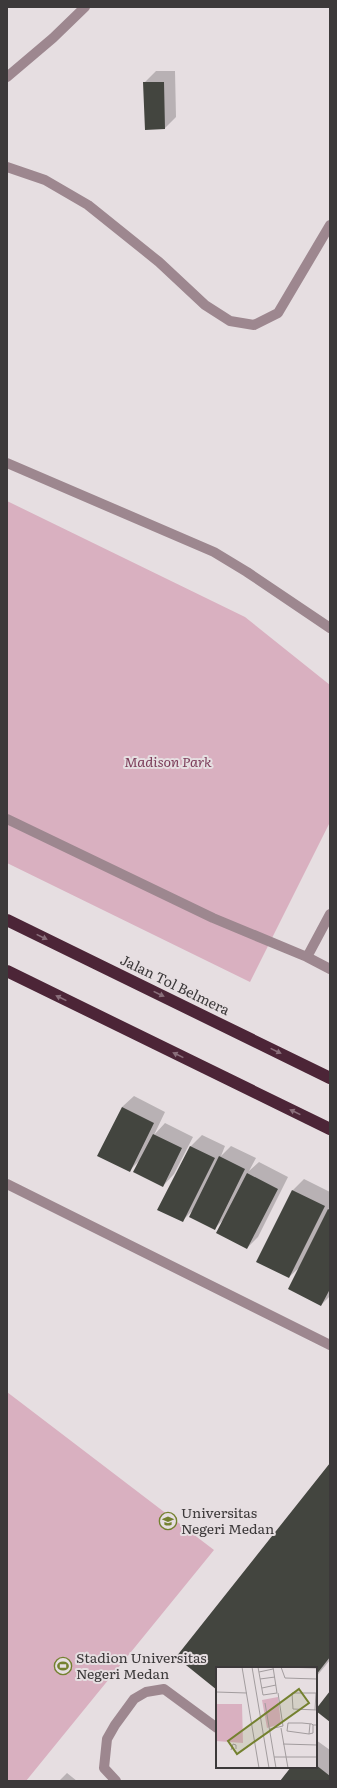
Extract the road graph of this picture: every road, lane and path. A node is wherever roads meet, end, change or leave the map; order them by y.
1 (85, 7) edge
2 (7, 77) edge
3 (7, 167) edge
4 (330, 225) edge
5 (7, 463) edge
6 (330, 628) edge
7 (7, 819) edge
8 (330, 914) edge
9 (7, 920) edge
10 (307, 957) junction
11 (330, 969) edge
12 (7, 971) edge
13 (330, 1078) edge
14 (330, 1129) edge
15 (7, 1184) edge
16 (330, 1345) edge
17 (216, 1727) edge
18 (116, 1781) edge

1 - 2 street
3 - 4 street
5 - 6 street
7 - 10 street
8 - 10 street
9 -> 13 highway, Jalan Tol Belmera
10 - 11 street
14 -> 12 highway
15 - 16 street
17 - 18 street

